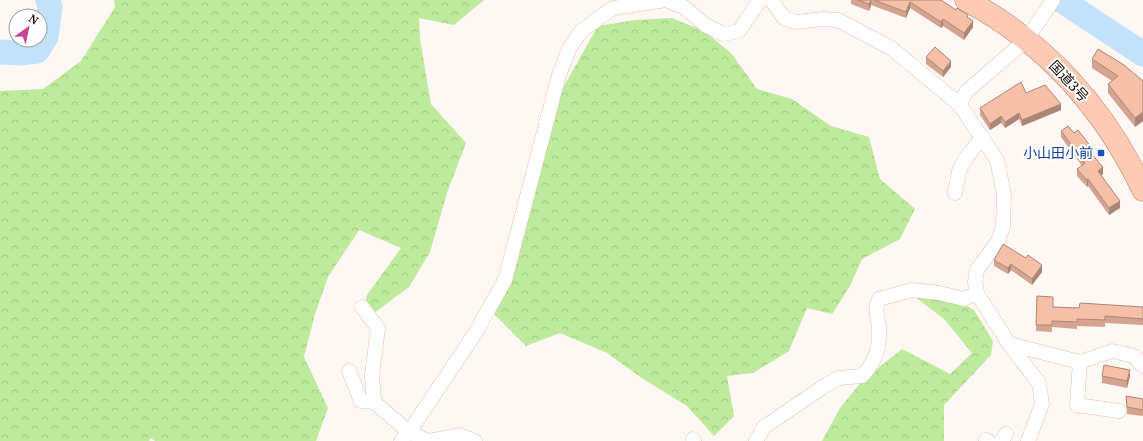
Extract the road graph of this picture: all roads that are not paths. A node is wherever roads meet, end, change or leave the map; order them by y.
1 (760, 0) edge
2 (771, 0) edge
3 (966, 0) edge
4 (1053, 0) edge
5 (1026, 40) junction
6 (959, 104) junction
7 (983, 137) junction
8 (965, 159) junction
9 (949, 170) dead end
10 (1143, 190) edge
11 (955, 193) dead end
12 (977, 294) junction
13 (362, 306) dead end
14 (1009, 344) junction
15 (1080, 362) junction
16 (1143, 366) edge
17 (349, 370) dead end
18 (374, 402) junction
19 (1118, 411) dead end
20 (405, 437) edge
21 (428, 441) edge
22 (475, 441) edge
23 (756, 441) edge
24 (1028, 441) edge

1 - 20 street
2 - 6 street
3 - 5 highway, 国道3号
4 - 5 street
5 - 6 street
5 - 10 highway, 国道3号
6 - 7 street
7 - 8 street
7 - 12 street
8 - 9 street
8 - 11 street
12 - 14 street
12 - 23 street
13 - 18 street
14 - 15 street
14 - 24 street
15 - 16 street
15 - 19 street
17 - 18 street
18 - 20 street
20 - 21 street
21 - 22 street

